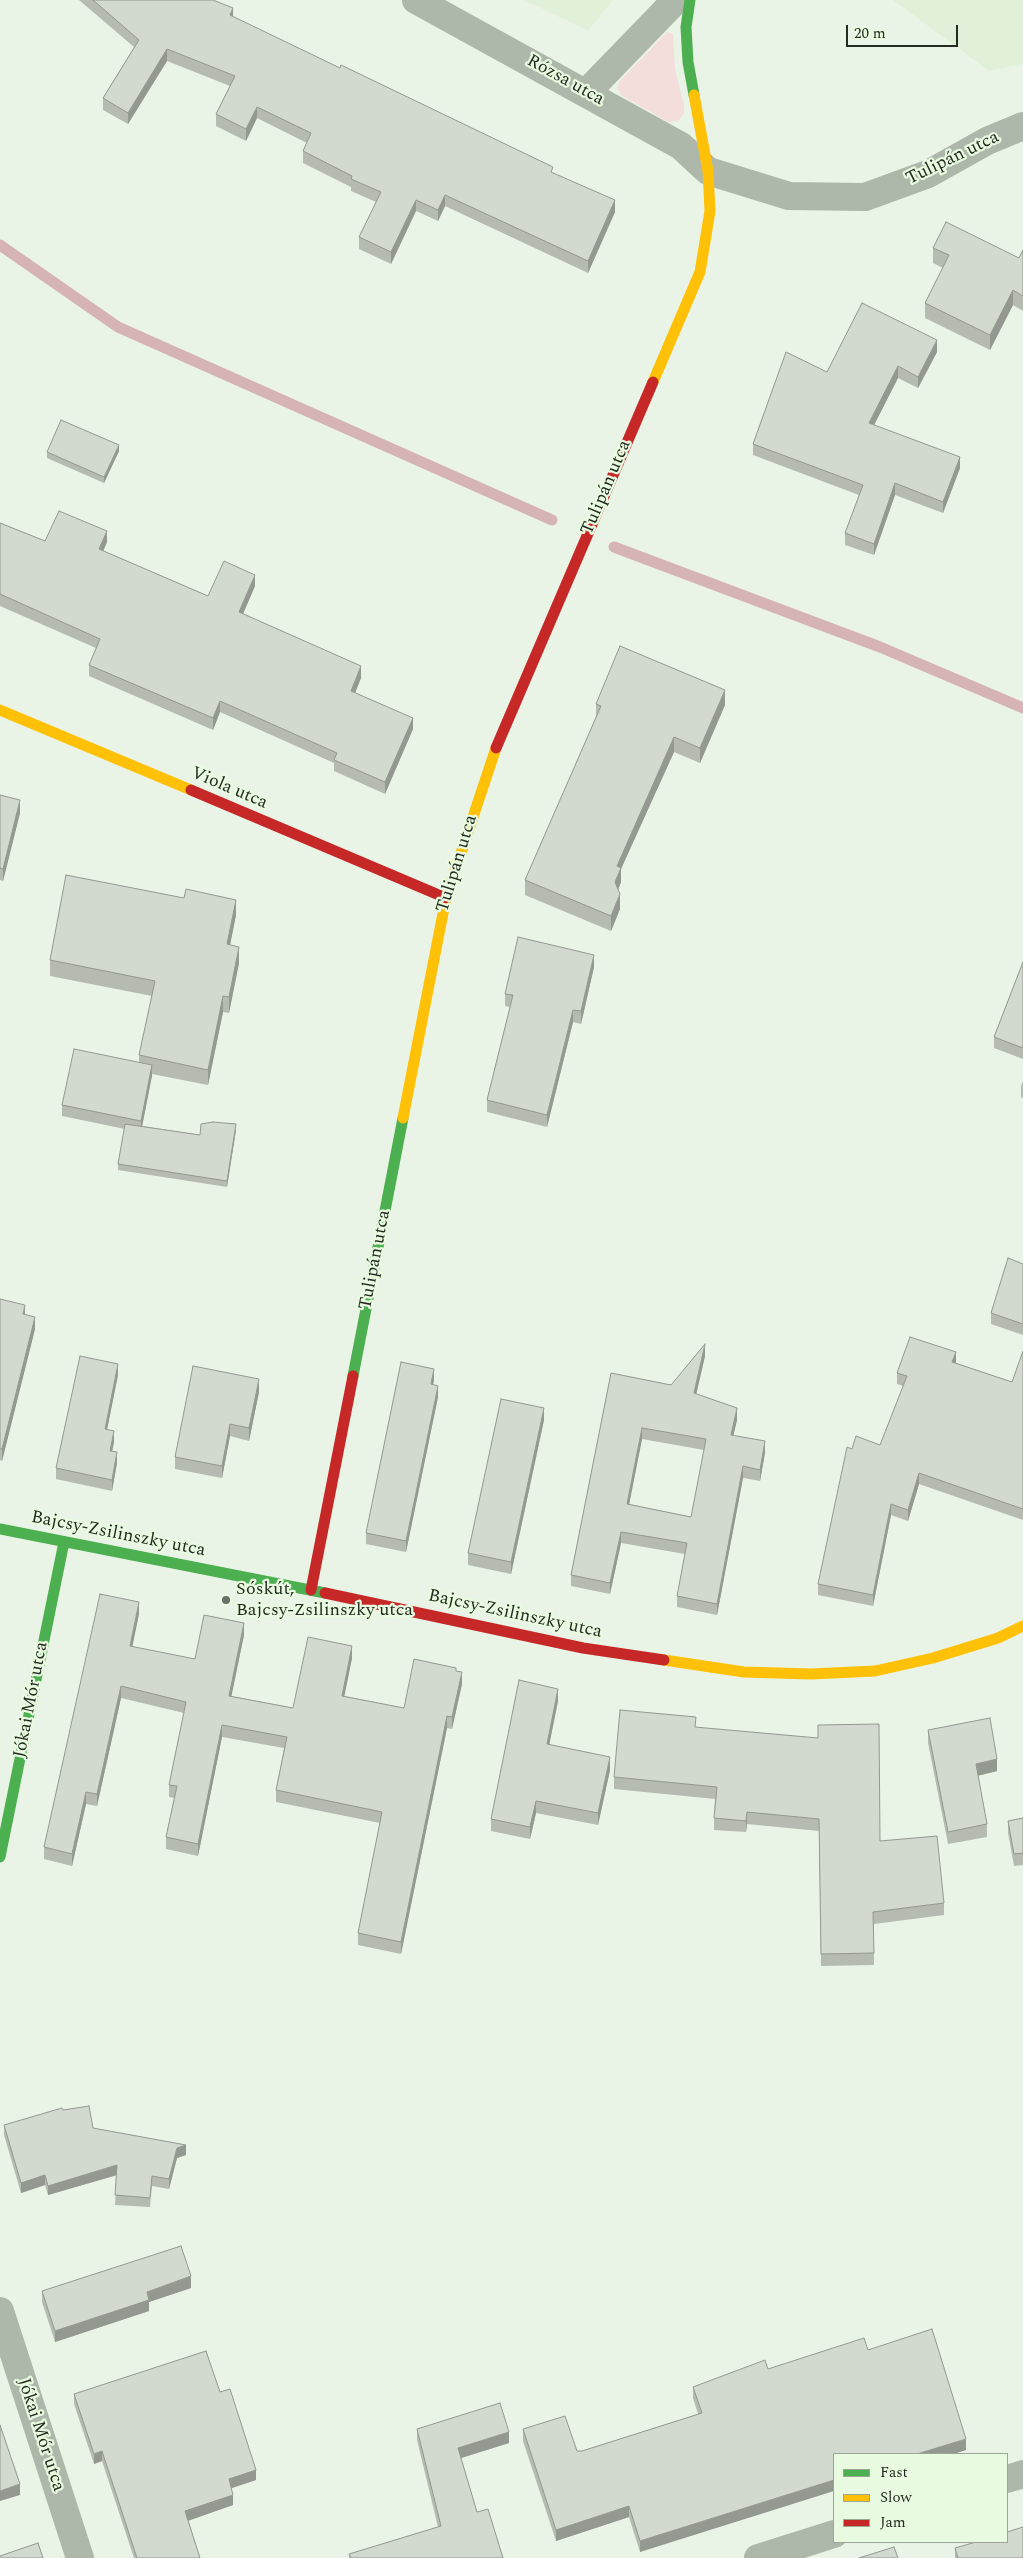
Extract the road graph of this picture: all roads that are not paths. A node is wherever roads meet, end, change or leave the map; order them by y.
1 (416, 0) edge
2 (676, 0) edge
3 (690, 0) edge
4 (587, 92) junction
5 (1023, 126) edge
6 (708, 171) junction
7 (0, 710) edge
8 (446, 898) junction
9 (0, 1529) edge
10 (64, 1542) junction
11 (311, 1590) junction
12 (1023, 1626) edge
13 (0, 1857) edge
14 (0, 2311) edge
15 (1023, 2474) edge
16 (1008, 2479) edge
17 (833, 2534) edge
18 (80, 2558) edge
19 (758, 2558) edge

1 - 4 street, Rózsa utca
2 - 4 street
3 - 6 street, Tulipán utca
4 - 6 street, Rózsa utca
5 - 6 street, Tulipán utca
6 - 8 street, Tulipán utca
7 - 8 street, Viola utca
8 - 11 street, Tulipán utca
9 - 10 street, Bajcsy-Zsilinszky utca
10 - 11 street, Bajcsy-Zsilinszky utca
10 - 13 street, Jókai Mór utca
11 - 12 street, Bajcsy-Zsilinszky utca
14 - 18 street, Jókai Mór utca
15 - 16 street
17 - 19 street

